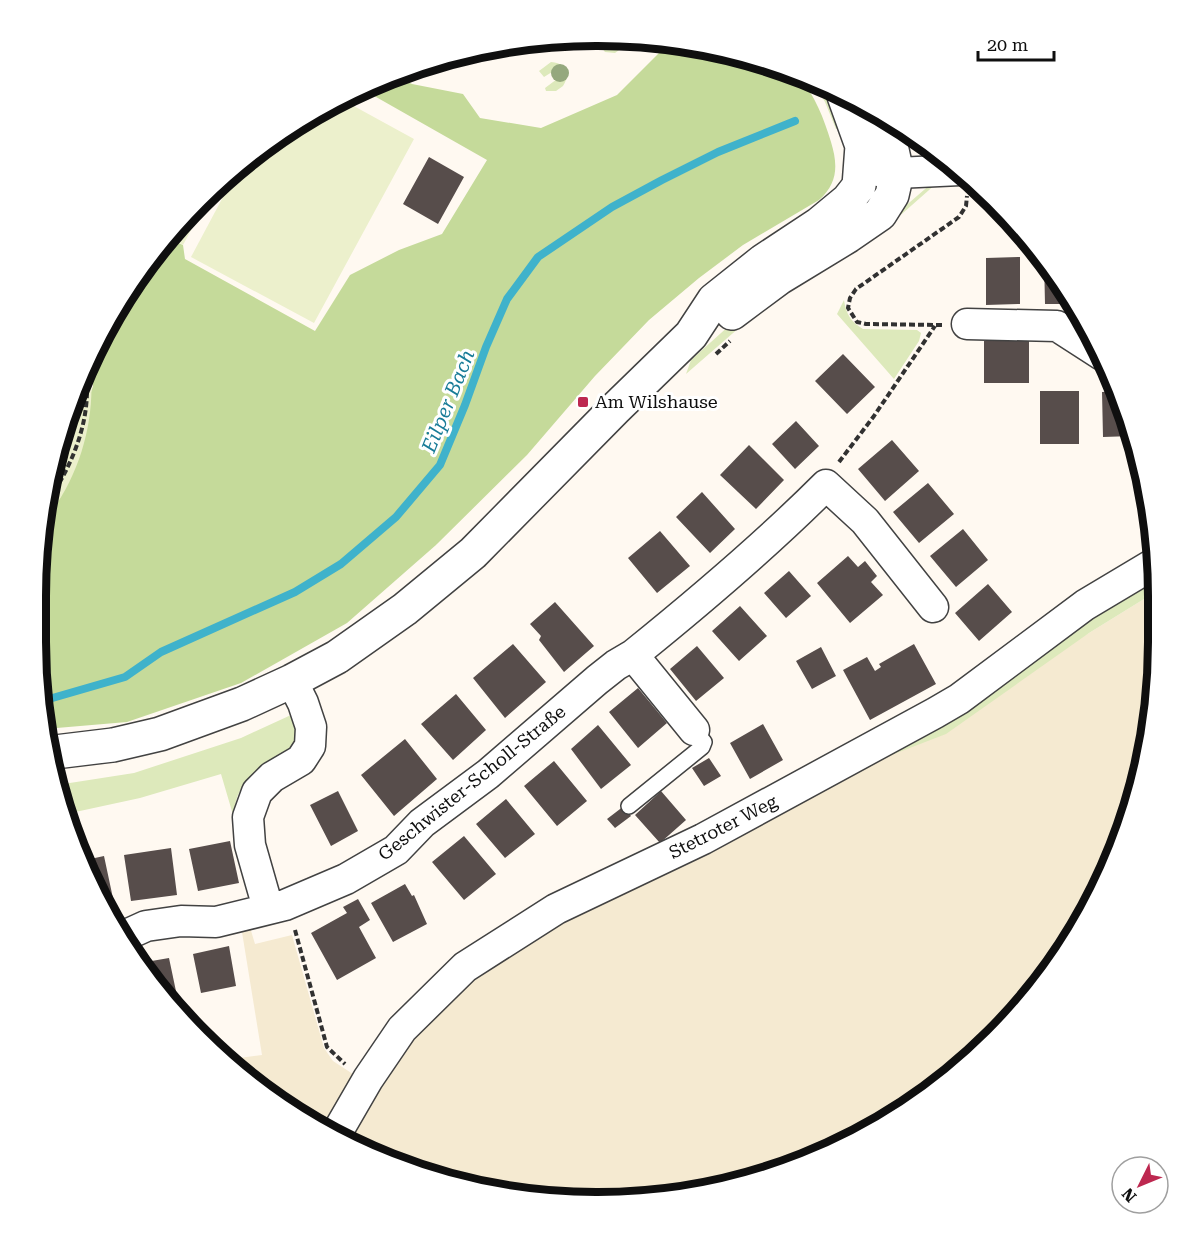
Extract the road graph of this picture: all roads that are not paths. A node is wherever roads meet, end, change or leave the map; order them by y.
1 (833, 100) edge
2 (882, 126) edge
3 (861, 170) junction
4 (945, 170) edge
5 (897, 172) junction
6 (967, 324) road end
7 (691, 335) junction
8 (1086, 345) edge
9 (1146, 568) edge
10 (933, 607) dead end
11 (633, 655) junction
12 (292, 681) junction
13 (694, 730) joint
14 (58, 752) edge
15 (629, 806) dead end
16 (277, 907) junction
17 (130, 933) edge
18 (339, 1128) edge

1 - 3 street
2 - 5 street
3 - 5 street
3 - 7 street
4 - 5 street
5 - 7 street
6 - 8 street
7 - 12 street
9 - 18 street, Stetroter Weg
10 - 11 street, Geschwister-Scholl-Straße
11 - 13 street
11 - 16 street, Geschwister-Scholl-Straße
12 - 14 street
12 - 16 street
13 - 15 lane
16 - 17 street, Geschwister-Scholl-Straße

